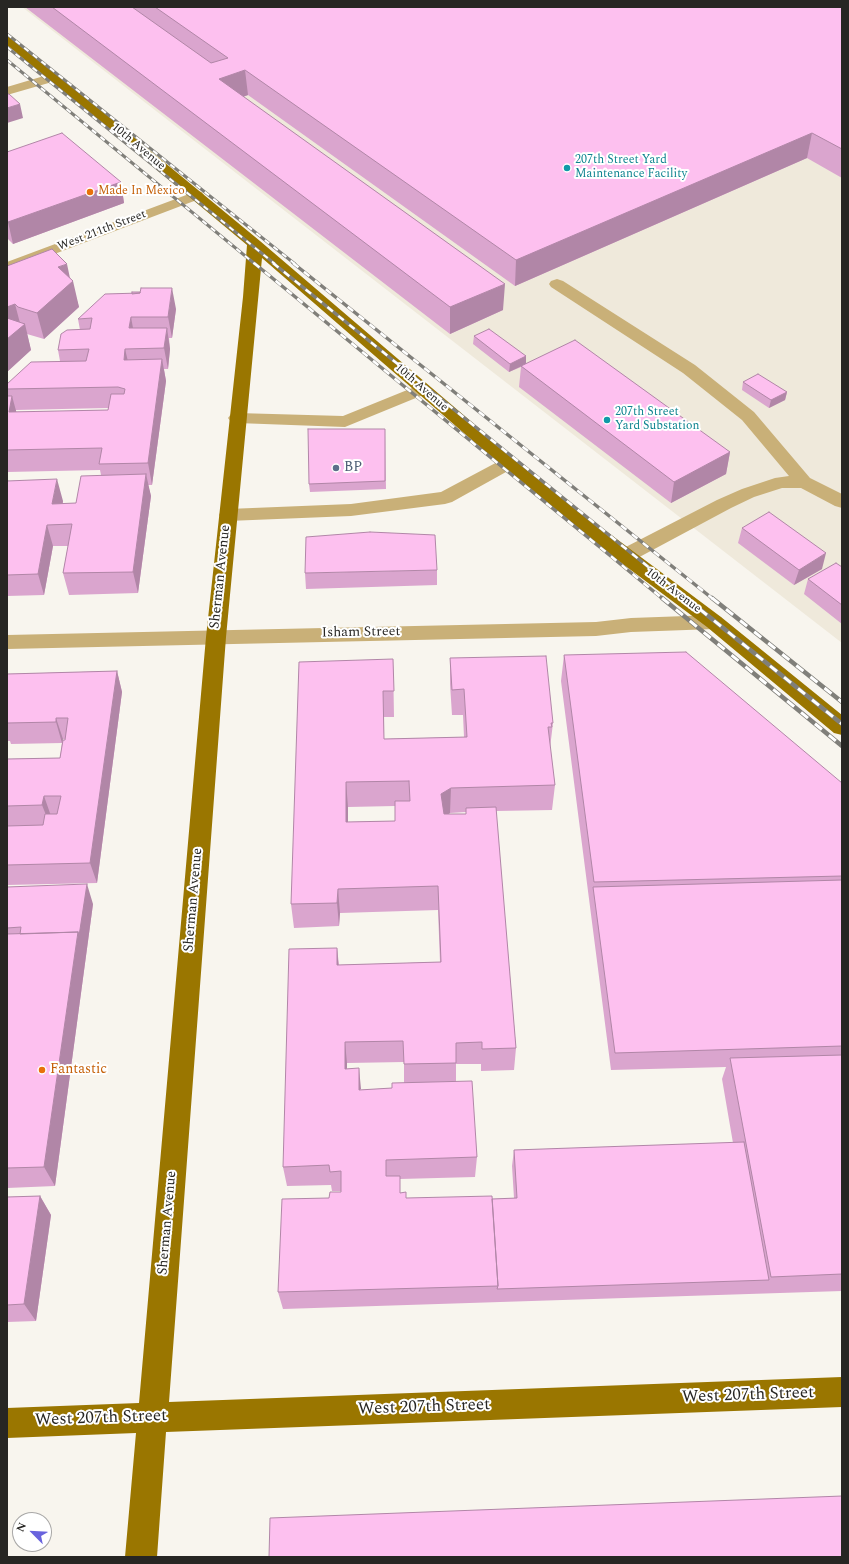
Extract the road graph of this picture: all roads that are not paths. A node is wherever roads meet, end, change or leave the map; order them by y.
1 (7, 39) edge
2 (54, 77) junction
3 (7, 91) edge
4 (197, 195) junction
5 (255, 244) junction
6 (7, 267) edge
7 (557, 284) dead end
8 (422, 389) junction
9 (237, 418) junction
10 (509, 463) junction
11 (804, 482) junction
12 (842, 502) edge
13 (228, 515) junction
14 (625, 556) junction
15 (714, 622) junction
16 (216, 637) junction
17 (7, 642) edge
18 (842, 727) edge
19 (842, 1392) edge
20 (152, 1418) junction
21 (7, 1423) edge
22 (140, 1557) edge

1 - 2 main road, 10th Avenue
2 - 3 street
2 - 4 main road, 10th Avenue
4 - 5 main road, 10th Avenue
4 - 6 street, West 211th Street
5 - 8 main road, 10th Avenue
5 - 9 main road, Sherman Avenue
7 - 11 street
8 - 9 street
8 - 10 main road, 10th Avenue
9 - 13 main road, Sherman Avenue
10 - 13 street
10 - 14 main road, 10th Avenue
11 - 12 street
11 - 14 street
13 - 16 main road, Sherman Avenue
14 - 15 main road, 10th Avenue
15 - 16 street, Isham Street
15 - 18 main road, 10th Avenue
16 - 17 street, Isham Street
16 - 20 main road, Sherman Avenue
19 - 20 main road, West 207th Street
20 - 21 main road, West 207th Street
20 - 22 main road, Sherman Avenue

